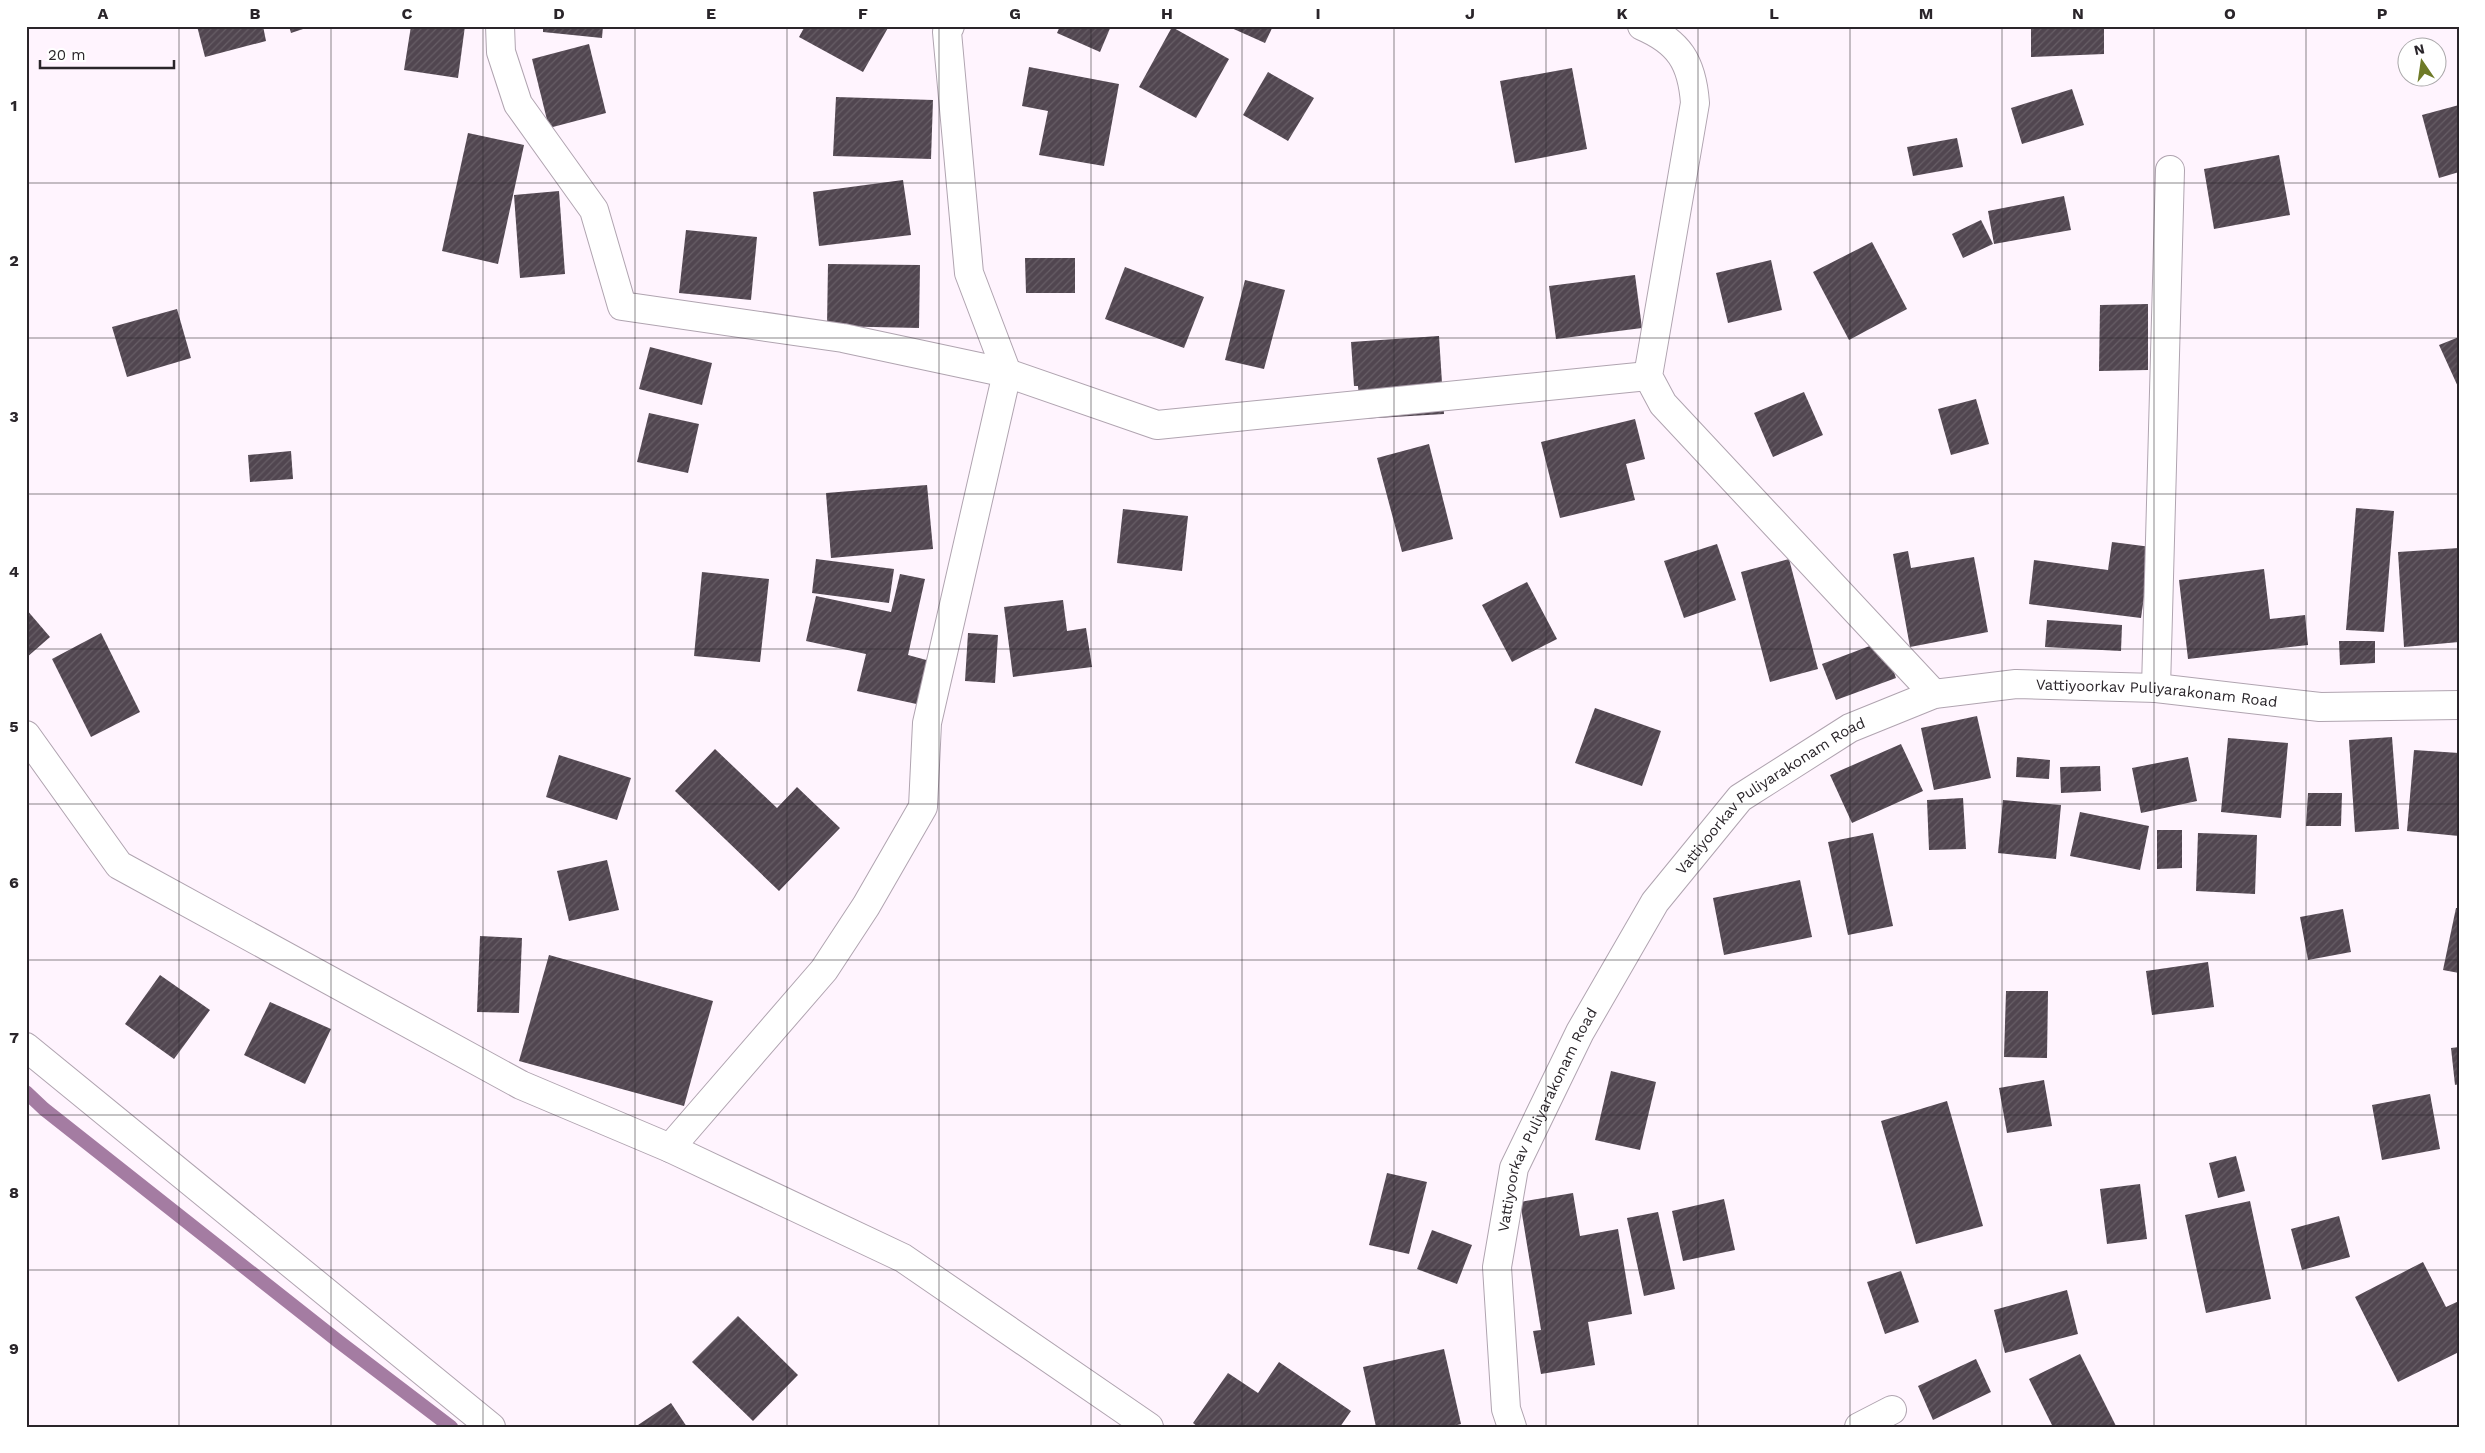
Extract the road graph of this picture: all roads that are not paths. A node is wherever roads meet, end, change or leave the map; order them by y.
1 (500, 26) edge
2 (950, 26) edge
3 (1642, 26) edge
4 (2170, 170) dead end
5 (1007, 373) junction
6 (1648, 376) junction
7 (2156, 688) junction
8 (1934, 694) junction
9 (2459, 705) edge
10 (26, 736) edge
11 (26, 1047) edge
12 (670, 1148) junction
13 (1892, 1410) dead end
14 (491, 1427) edge
15 (1149, 1427) edge
16 (1512, 1427) edge
17 (1859, 1427) edge

1 - 5 street
2 - 5 street
3 - 6 street
4 - 7 street
5 - 6 street
5 - 12 street
6 - 8 street
7 - 8 street, Vattiyoorkav Puliyarakonam Road
7 - 9 street, Vattiyoorkav Puliyarakonam Road
8 - 16 street, Vattiyoorkav Puliyarakonam Road
10 - 12 street
11 - 14 street
12 - 15 street
13 - 17 street

